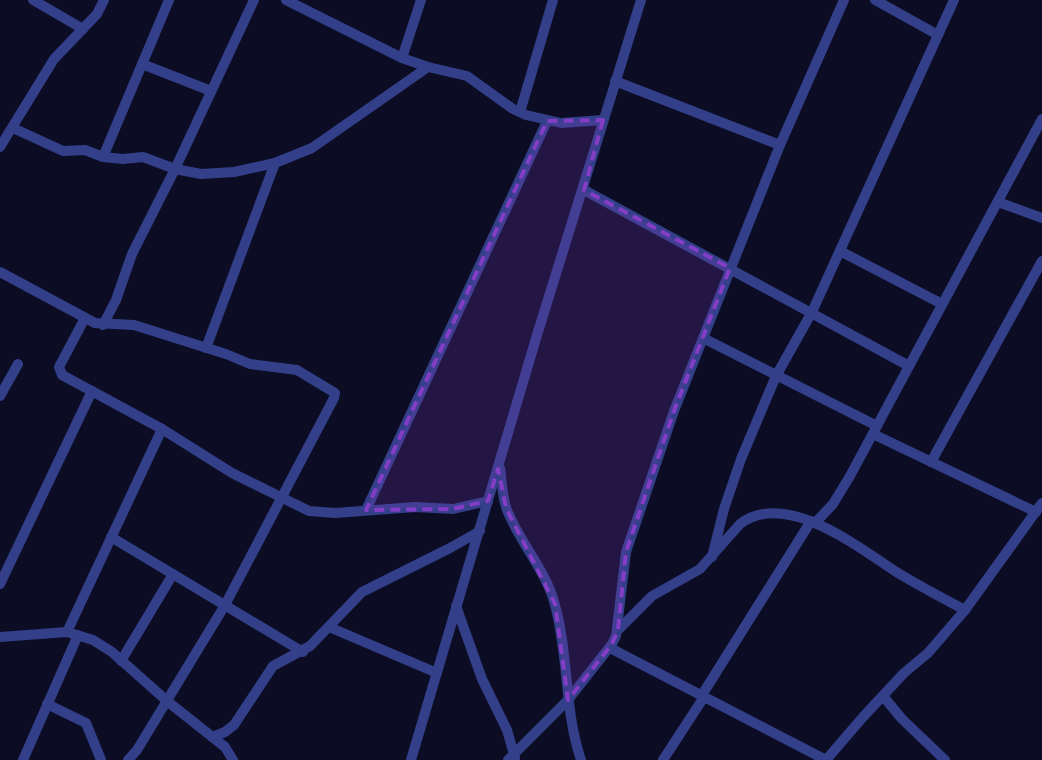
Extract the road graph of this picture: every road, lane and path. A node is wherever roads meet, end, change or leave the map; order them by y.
1 (32, 0) edge
2 (104, 0) edge
3 (169, 0) edge
4 (254, 0) edge
5 (286, 0) edge
6 (421, 0) edge
7 (553, 0) edge
8 (641, 0) edge
9 (844, 0) edge
10 (875, 0) edge
11 (954, 0) edge
12 (84, 29) junction
13 (938, 35) junction
14 (402, 58) junction
15 (142, 64) junction
16 (428, 67) junction
17 (615, 81) junction
18 (211, 91) junction
19 (520, 112) junction
20 (1042, 119) edge
21 (547, 120) junction
22 (603, 120) junction
23 (12, 128) junction
24 (780, 145) junction
25 (0, 147) edge
26 (103, 156) junction
27 (275, 163) junction
28 (175, 169) junction
29 (584, 190) junction
30 (998, 202) junction
31 (1042, 218) edge
32 (840, 251) junction
33 (1042, 261) edge
34 (730, 268) junction
35 (0, 272) edge
36 (942, 304) junction
37 (812, 312) junction
38 (85, 318) junction
39 (103, 325) junction
40 (703, 338) junction
41 (206, 348) junction
42 (18, 364) dead end
43 (909, 366) junction
44 (776, 376) junction
45 (92, 391) junction
46 (0, 396) edge
47 (162, 429) junction
48 (875, 430) junction
49 (931, 462) junction
50 (499, 465) junction
51 (281, 499) junction
52 (488, 501) junction
53 (1039, 508) edge
54 (366, 510) junction
55 (813, 522) junction
56 (480, 530) junction
57 (111, 537) junction
58 (712, 557) junction
59 (173, 574) junction
60 (0, 584) edge
61 (225, 605) junction
62 (456, 606) junction
63 (964, 610) junction
64 (329, 627) junction
65 (618, 630) junction
66 (67, 632) junction
67 (78, 635) junction
68 (0, 637) edge
69 (610, 648) junction
70 (303, 652) junction
71 (121, 661) junction
72 (437, 673) junction
73 (703, 696) junction
74 (883, 696) junction
75 (568, 700) junction
76 (167, 702) junction
77 (47, 704) junction
78 (212, 737) junction
79 (513, 758) edge
80 (23, 760) edge
81 (101, 760) edge
82 (128, 760) edge
83 (233, 760) edge
84 (411, 760) edge
85 (581, 760) edge
86 (662, 760) edge
87 (826, 760) edge
88 (945, 760) edge

1 - 12 street
2 - 12 street
3 - 15 street
4 - 18 street
5 - 14 street
6 - 14 street
7 - 19 street
8 - 17 street
9 - 24 street
10 - 13 street
11 - 13 street
12 - 23 street
13 - 32 street
14 - 16 street
15 - 18 street
15 - 26 street
16 - 19 street
16 - 27 street
17 - 22 street
17 - 24 street
18 - 28 street
19 - 21 street
20 - 30 street
21 - 22 street
21 - 54 street
22 - 29 street
23 - 25 street
23 - 26 street
24 - 34 street
26 - 28 street
27 - 28 street
27 - 41 street
28 - 39 street
29 - 34 street
29 - 50 street
30 - 31 street
30 - 36 street
32 - 36 street
32 - 37 street
33 - 49 street
34 - 37 street
34 - 40 street
35 - 38 street
36 - 43 street
37 - 43 street
37 - 44 street
38 - 39 street
38 - 45 street
39 - 41 street
40 - 44 street
40 - 65 street
41 - 51 street
42 - 46 street
43 - 48 street
44 - 48 street
44 - 58 street
45 - 47 street
45 - 60 street
47 - 51 street
47 - 57 street
48 - 49 street
48 - 55 street
49 - 53 street
50 - 52 street
50 - 75 street
51 - 54 street
51 - 61 street
52 - 54 street
52 - 56 street
53 - 63 street
55 - 58 street
55 - 63 street
55 - 73 street
56 - 62 street
56 - 64 street
57 - 59 street
57 - 66 street
58 - 65 street
59 - 61 street
59 - 71 street
61 - 70 street
61 - 76 street
62 - 72 street
62 - 79 street
63 - 74 street
64 - 70 street
64 - 72 street
65 - 69 street
66 - 67 street
66 - 68 street
67 - 71 street
67 - 77 street
69 - 73 street
69 - 75 street
70 - 78 street
71 - 76 street
72 - 84 street
73 - 86 street
73 - 87 street
74 - 87 street
74 - 88 street
75 - 79 street
75 - 85 street
76 - 78 street
76 - 82 street
77 - 80 street
77 - 81 street
78 - 83 street

